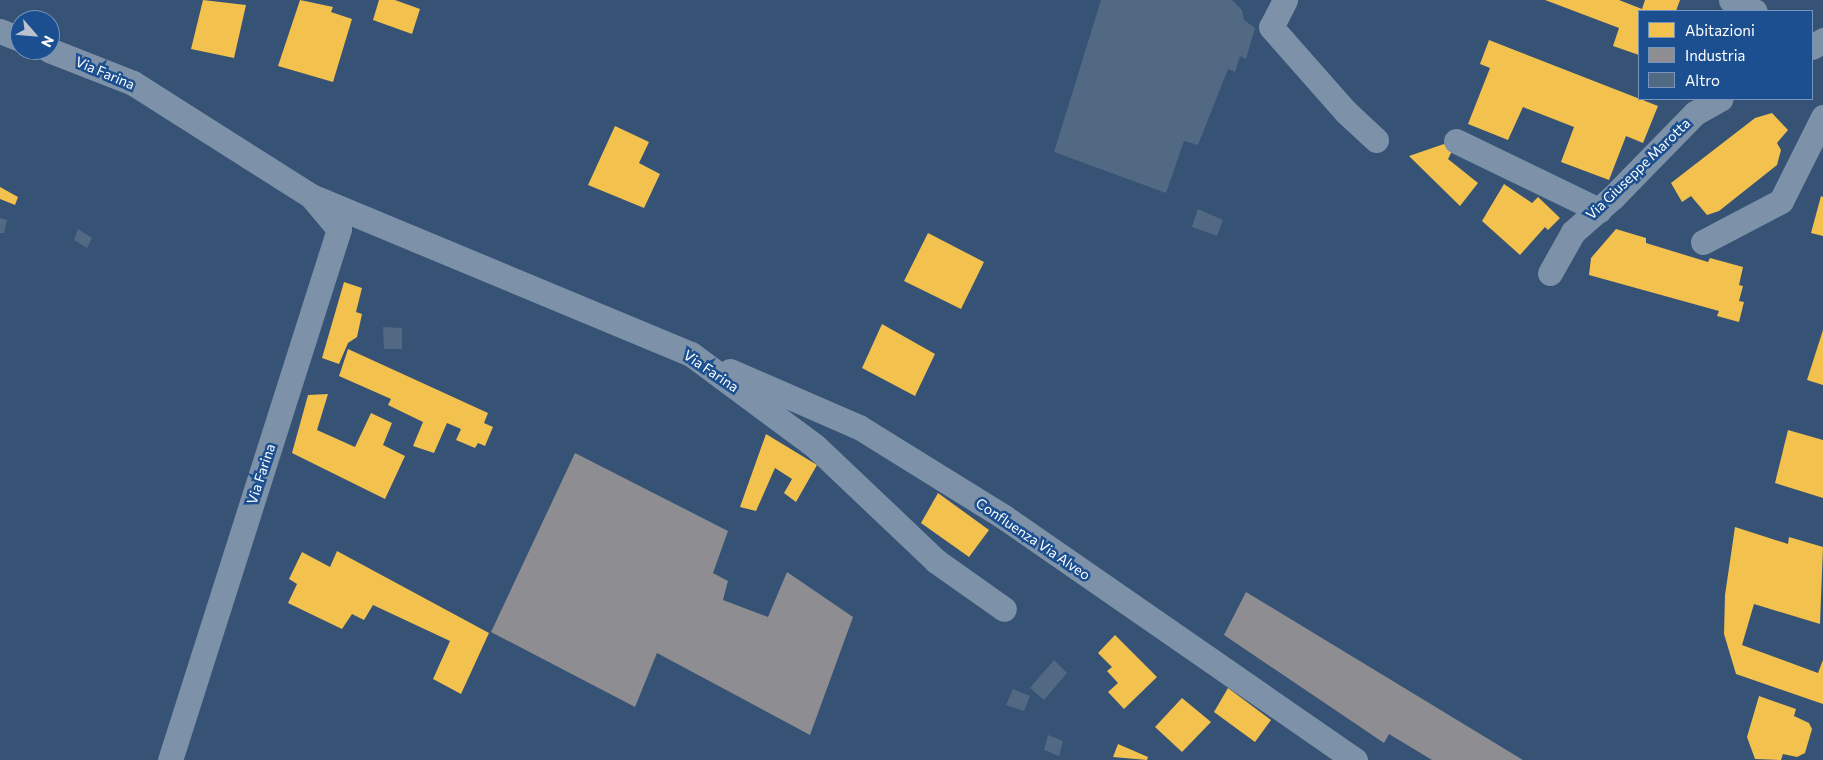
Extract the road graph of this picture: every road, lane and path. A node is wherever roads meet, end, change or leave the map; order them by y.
1 (1285, 0) edge
2 (1731, 0) edge
3 (1753, 10) edge
4 (60, 54) edge
5 (1718, 100) edge
6 (1823, 117) edge
7 (1376, 140) dead end
8 (1456, 141) dead end
9 (312, 196) junction
10 (1598, 210) junction
11 (1703, 242) dead end
12 (1550, 273) dead end
13 (691, 354) junction
14 (1004, 609) dead end
15 (170, 760) edge
16 (1355, 760) edge

1 - 7 street
2 - 3 street
4 - 9 street, Via Farina
5 - 10 street, Via Giuseppe Marotta
6 - 11 street
8 - 10 street
9 - 13 street, Via Farina
9 - 15 street, Via Farina
10 - 12 street, Via Giuseppe Marotta
13 - 14 street, Via Farina
13 - 16 street, Confluenza Via Alveo

